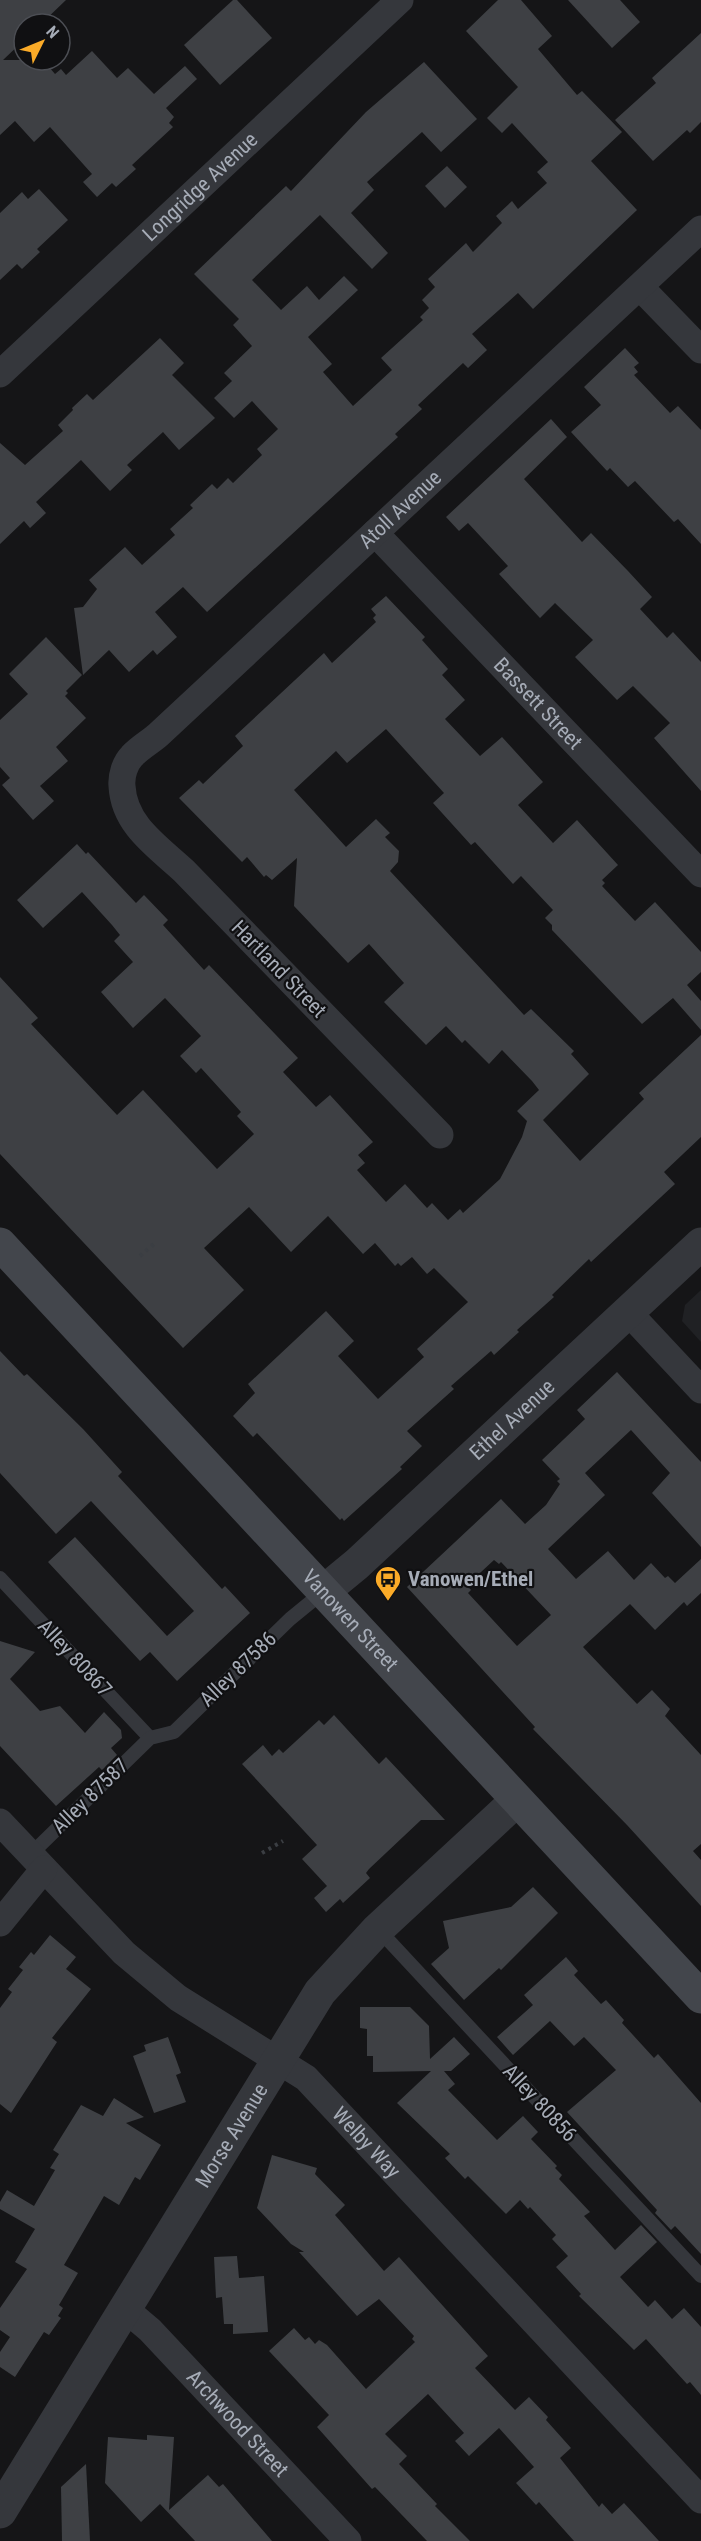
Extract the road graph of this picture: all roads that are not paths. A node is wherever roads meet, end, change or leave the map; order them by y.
1 (400, 0) edge
2 (701, 229) edge
3 (640, 287) junction
4 (701, 350) edge
5 (0, 374) edge
6 (375, 533) junction
7 (123, 800) joint
8 (701, 874) edge
9 (440, 1135) dead end
10 (0, 1244) edge
11 (701, 1244) edge
12 (628, 1312) junction
13 (701, 1390) edge
14 (0, 1578) edge
15 (323, 1592) junction
16 (150, 1738) junction
17 (517, 1800) junction
18 (0, 1822) edge
19 (37, 1862) junction
20 (0, 1923) edge
21 (378, 1929) junction
22 (701, 1997) edge
23 (277, 2059) junction
24 (701, 2276) edge
25 (124, 2308) junction
26 (701, 2500) edge
27 (0, 2512) edge
28 (348, 2541) edge

1 - 5 street, Longridge Avenue
2 - 3 street, Atoll Avenue
3 - 4 street
3 - 6 street, Atoll Avenue
6 - 7 street, Atoll Avenue
6 - 8 street, Bassett Street
7 - 9 street, Hartland Street
10 - 15 main road, Vanowen Street
11 - 12 street, Ethel Avenue
12 - 13 street
12 - 15 street, Ethel Avenue
14 - 16 lane, Alley 80867
15 - 16 lane, Alley 87586
15 - 17 main road, Vanowen Street
16 - 19 lane, Alley 87587
17 - 21 street, Morse Avenue
17 - 22 main road, Vanowen Street
18 - 19 street, Welby Way
19 - 20 street
19 - 23 street, Welby Way
21 - 23 street, Morse Avenue
21 - 24 lane, Alley 80856
23 - 25 street, Morse Avenue
23 - 26 street, Welby Way
25 - 27 street, Morse Avenue
25 - 28 street, Archwood Street

